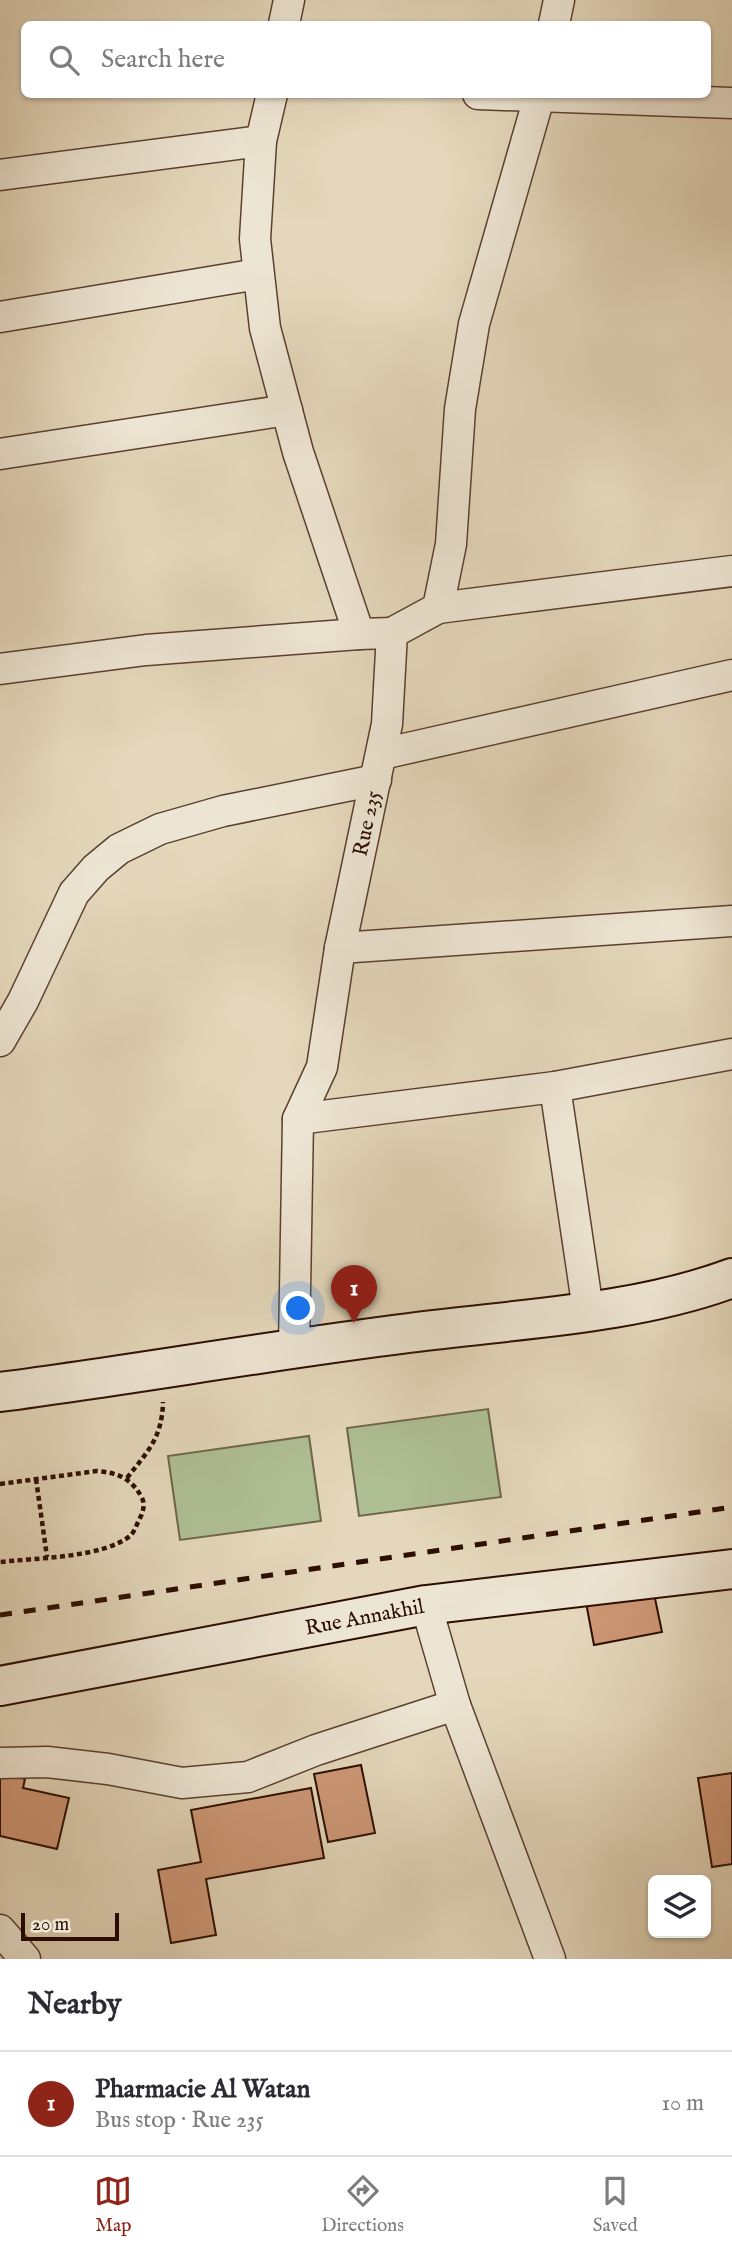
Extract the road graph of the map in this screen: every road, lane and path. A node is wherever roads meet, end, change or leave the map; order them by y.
1 (289, 0) edge
2 (559, 0) edge
3 (285, 21) edge
4 (555, 21) edge
5 (271, 98) edge
6 (539, 98) edge
7 (612, 98) edge
8 (732, 103) edge
9 (261, 141) junction
10 (0, 175) edge
11 (258, 274) junction
12 (0, 317) edge
13 (287, 410) junction
14 (0, 454) edge
15 (732, 570) edge
16 (438, 608) junction
17 (392, 633) junction
18 (359, 634) junction
19 (0, 669) edge
20 (732, 675) edge
21 (379, 767) junction
22 (732, 920) edge
23 (340, 948) junction
24 (0, 1041) edge
25 (732, 1054) edge
26 (555, 1087) junction
27 (298, 1119) junction
28 (732, 1278) edge
29 (694, 1292) junction
30 (732, 1298) edge
31 (588, 1310) junction
32 (294, 1348) junction
33 (164, 1370) junction
34 (0, 1392) edge
35 (127, 1478) junction
36 (36, 1479) junction
37 (0, 1484) edge
38 (47, 1557) junction
39 (0, 1562) edge
40 (732, 1569) edge
41 (426, 1605) junction
42 (0, 1686) edge
43 (454, 1706) junction
44 (0, 1762) edge
45 (0, 1930) edge
46 (25, 1959) edge
47 (551, 1959) edge

1 - 3 street
2 - 4 street
5 - 9 street
6 - 16 street
7 - 8 street
9 - 10 street
9 - 11 street
11 - 12 street
11 - 13 street
13 - 14 street
13 - 18 street
15 - 16 street
16 - 17 street
17 - 18 street
17 - 21 street, Rue 235
18 - 19 street
20 - 21 street
21 - 23 street, Rue 235
21 - 24 street
22 - 23 street
23 - 27 street, Rue 235
25 - 26 street
26 - 27 street
26 - 31 street
27 - 32 street, Rue 235
28 - 29 main road
29 - 30 main road
29 - 31 main road
31 - 32 main road
32 - 33 main road
33 - 34 main road
33 - 35 path
35 - 36 path
35 - 38 path
36 - 37 path
36 - 38 path
38 - 39 path
40 - 41 main road, Rue Annakhil
41 - 42 main road, Rue Annakhil
41 - 43 street
43 - 44 street
43 - 47 street
45 - 46 street

